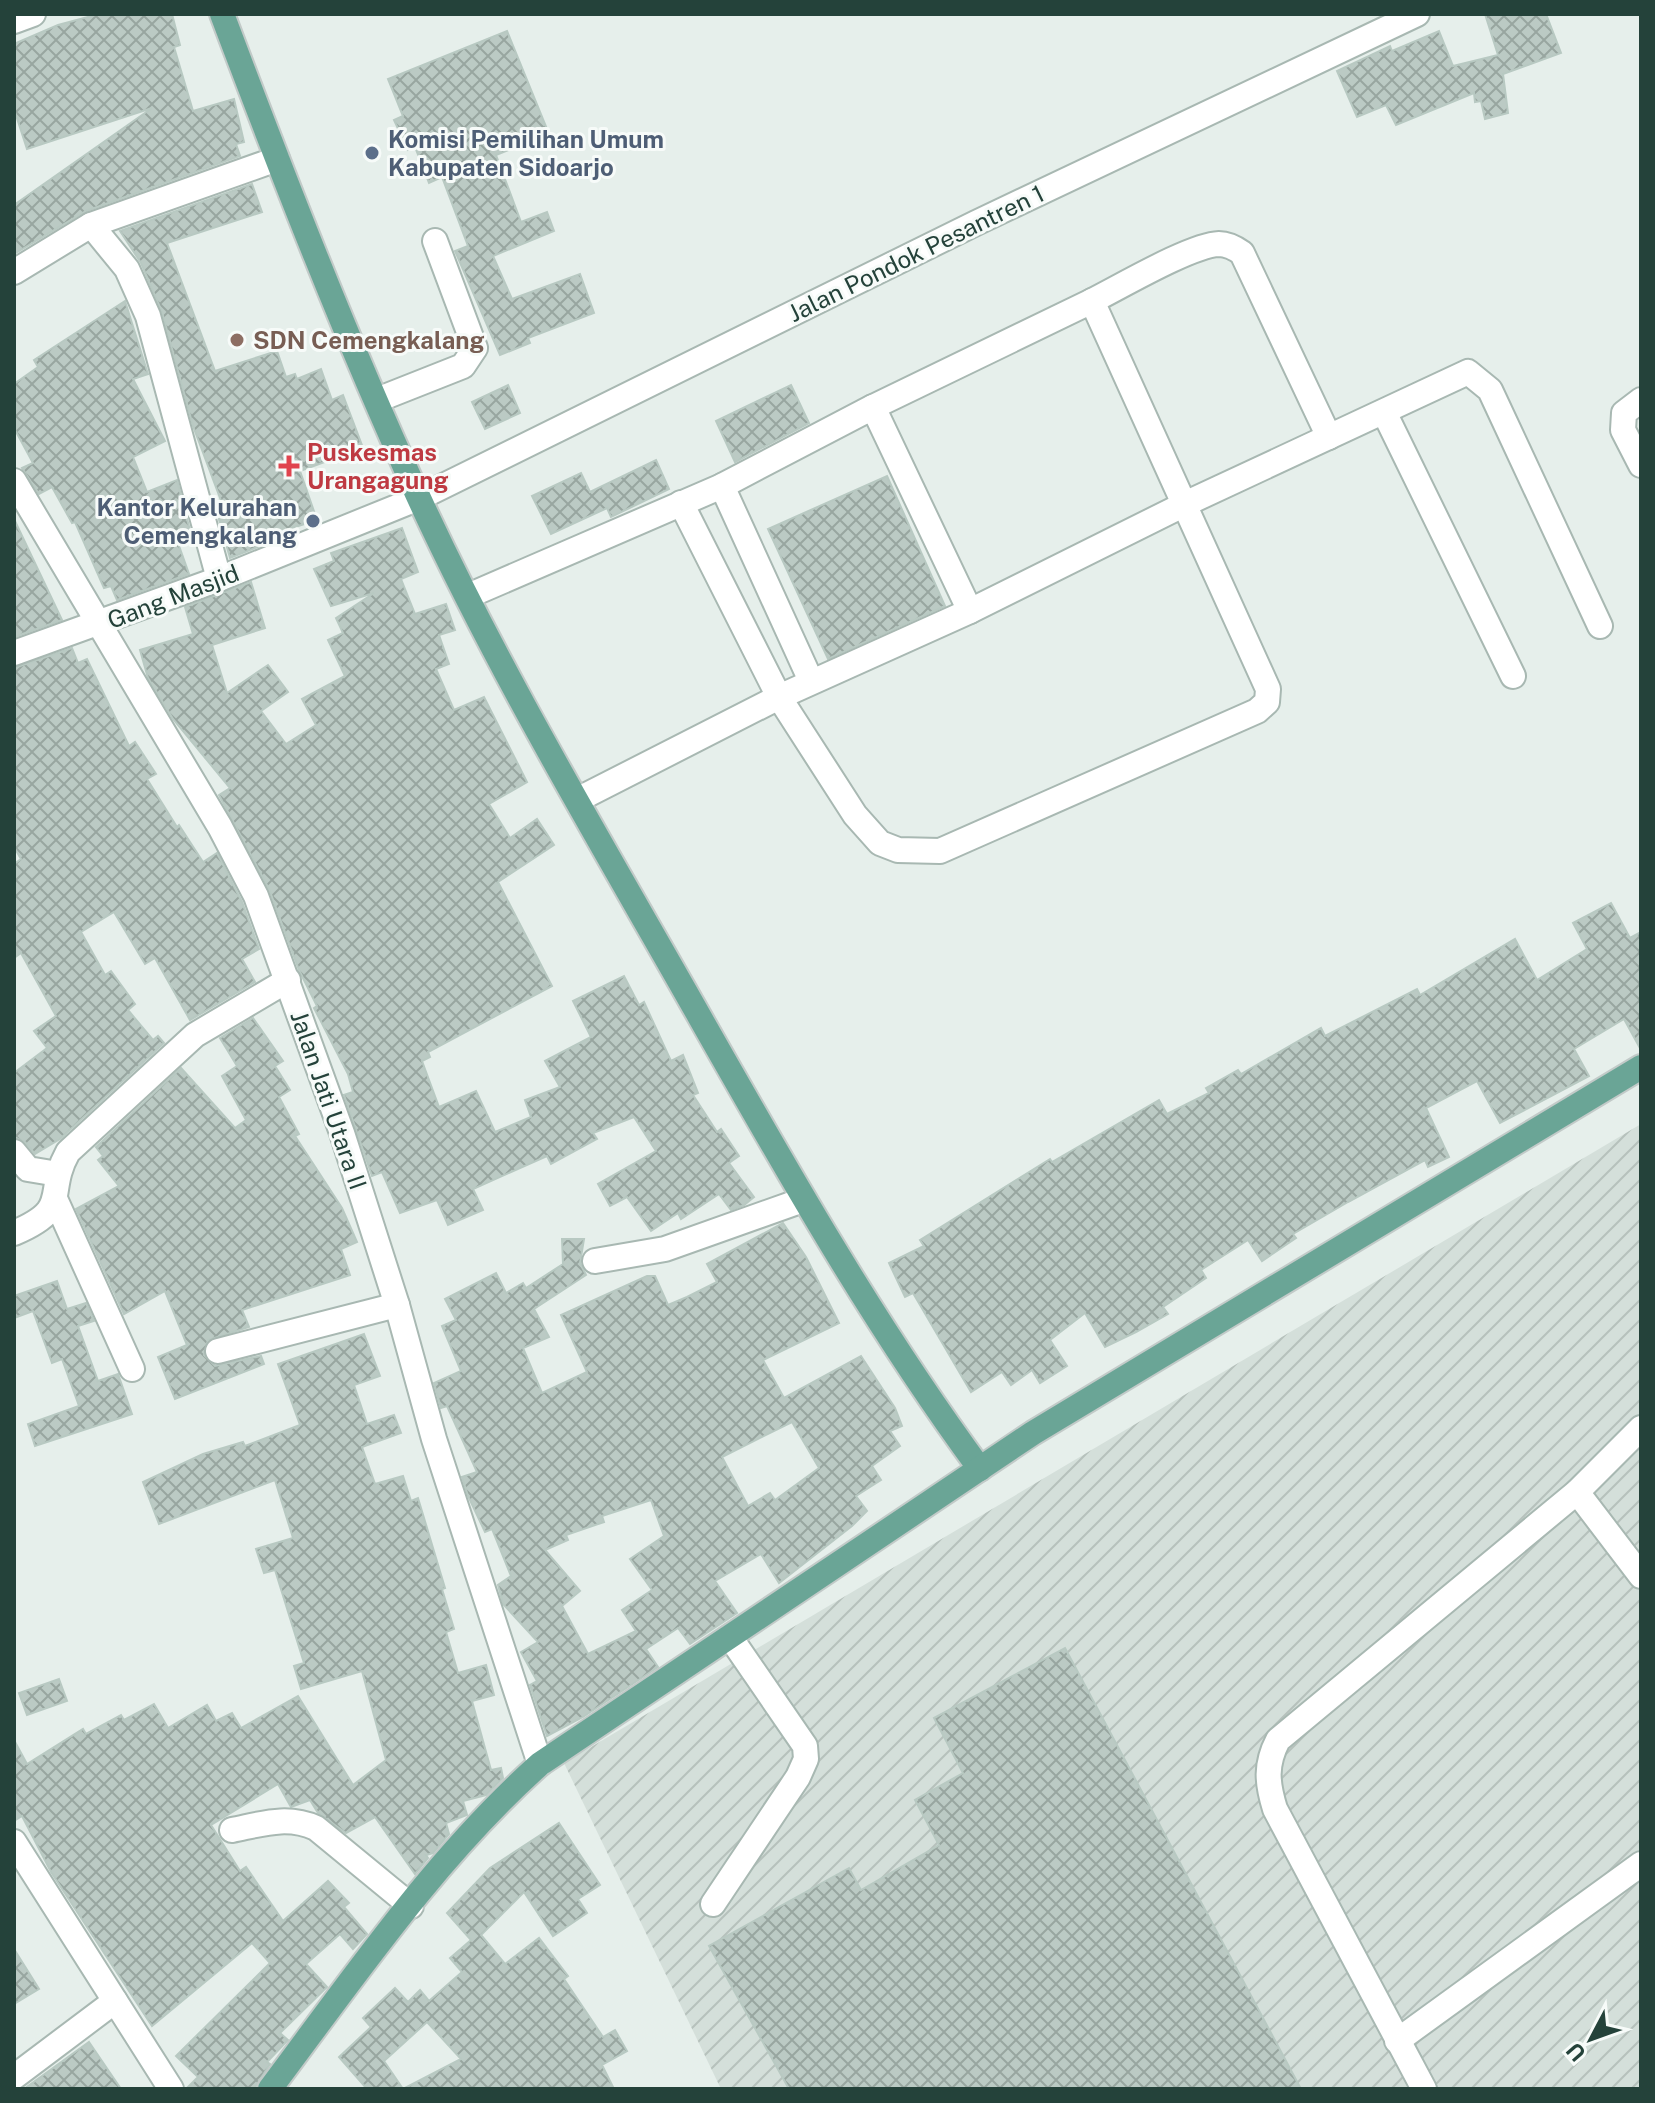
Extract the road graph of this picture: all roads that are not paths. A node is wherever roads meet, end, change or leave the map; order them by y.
1 (33, 14) edge
2 (222, 14) edge
3 (1417, 14) edge
4 (14, 21) edge
5 (277, 159) junction
6 (91, 225) junction
7 (435, 241) dead end
8 (14, 272) edge
9 (1092, 301) junction
10 (377, 400) junction
11 (1641, 400) edge
12 (873, 407) junction
13 (1384, 412) junction
14 (1329, 437) junction
15 (1641, 465) edge
16 (14, 481) edge
17 (722, 486) junction
18 (419, 498) junction
19 (681, 503) junction
20 (1185, 504) junction
21 (219, 579) junction
22 (468, 596) junction
23 (970, 611) junction
24 (100, 624) junction
25 (1600, 626) dead end
26 (14, 653) edge
27 (1513, 676) dead end
28 (811, 681) junction
29 (779, 697) junction
30 (577, 800) junction
31 (288, 980) junction
32 (1639, 1073) edge
33 (14, 1152) edge
34 (58, 1174) junction
35 (803, 1200) junction
36 (56, 1201) junction
37 (14, 1233) edge
38 (595, 1261) dead end
39 (397, 1305) junction
40 (218, 1351) dead end
41 (132, 1369) dead end
42 (1641, 1428) edge
43 (980, 1469) junction
44 (1577, 1492) junction
45 (1641, 1576) edge
46 (730, 1637) junction
47 (540, 1764) junction
48 (232, 1830) dead end
49 (14, 1842) edge
50 (1641, 1864) edge
51 (713, 1904) dead end
52 (411, 1906) junction
53 (115, 2001) junction
54 (1397, 2041) junction
55 (14, 2077) edge
56 (171, 2089) edge
57 (270, 2089) edge
58 (1424, 2089) edge

1 - 4 street
2 - 5 main road
3 - 18 street, Jalan Pondok Pesantren 1
5 - 6 street
5 - 10 main road
6 - 8 street
6 - 21 street
7 - 10 street
9 - 12 street
9 - 14 street
9 - 20 street
10 - 18 main road
11 - 15 street
12 - 17 street
12 - 23 street
13 - 14 street
13 - 25 street
13 - 27 street
14 - 20 street
16 - 24 street, Jalan Jati Utara II
17 - 19 street
17 - 28 street
18 - 21 street, Gang Masjid
18 - 22 main road
19 - 22 street
19 - 29 street
20 - 23 street
20 - 29 street
21 - 24 street, Gang Masjid
22 - 30 main road
23 - 28 street
24 - 26 street, Gang Masjid
24 - 31 street, Jalan Jati Utara II
28 - 29 street
29 - 30 street
30 - 35 main road
31 - 34 street
31 - 39 street, Jalan Jati Utara II
32 - 43 main road
33 - 34 street
34 - 36 street
35 - 38 street
35 - 43 main road
36 - 37 street
36 - 41 street
39 - 40 street
39 - 47 street, Jalan Jati Utara II
42 - 44 street
43 - 46 main road
44 - 45 street
44 - 54 street
46 - 47 main road
46 - 51 street
47 - 52 main road
48 - 52 street
49 - 53 street
50 - 54 street
52 - 57 main road
53 - 55 street
53 - 56 street
54 - 58 street

